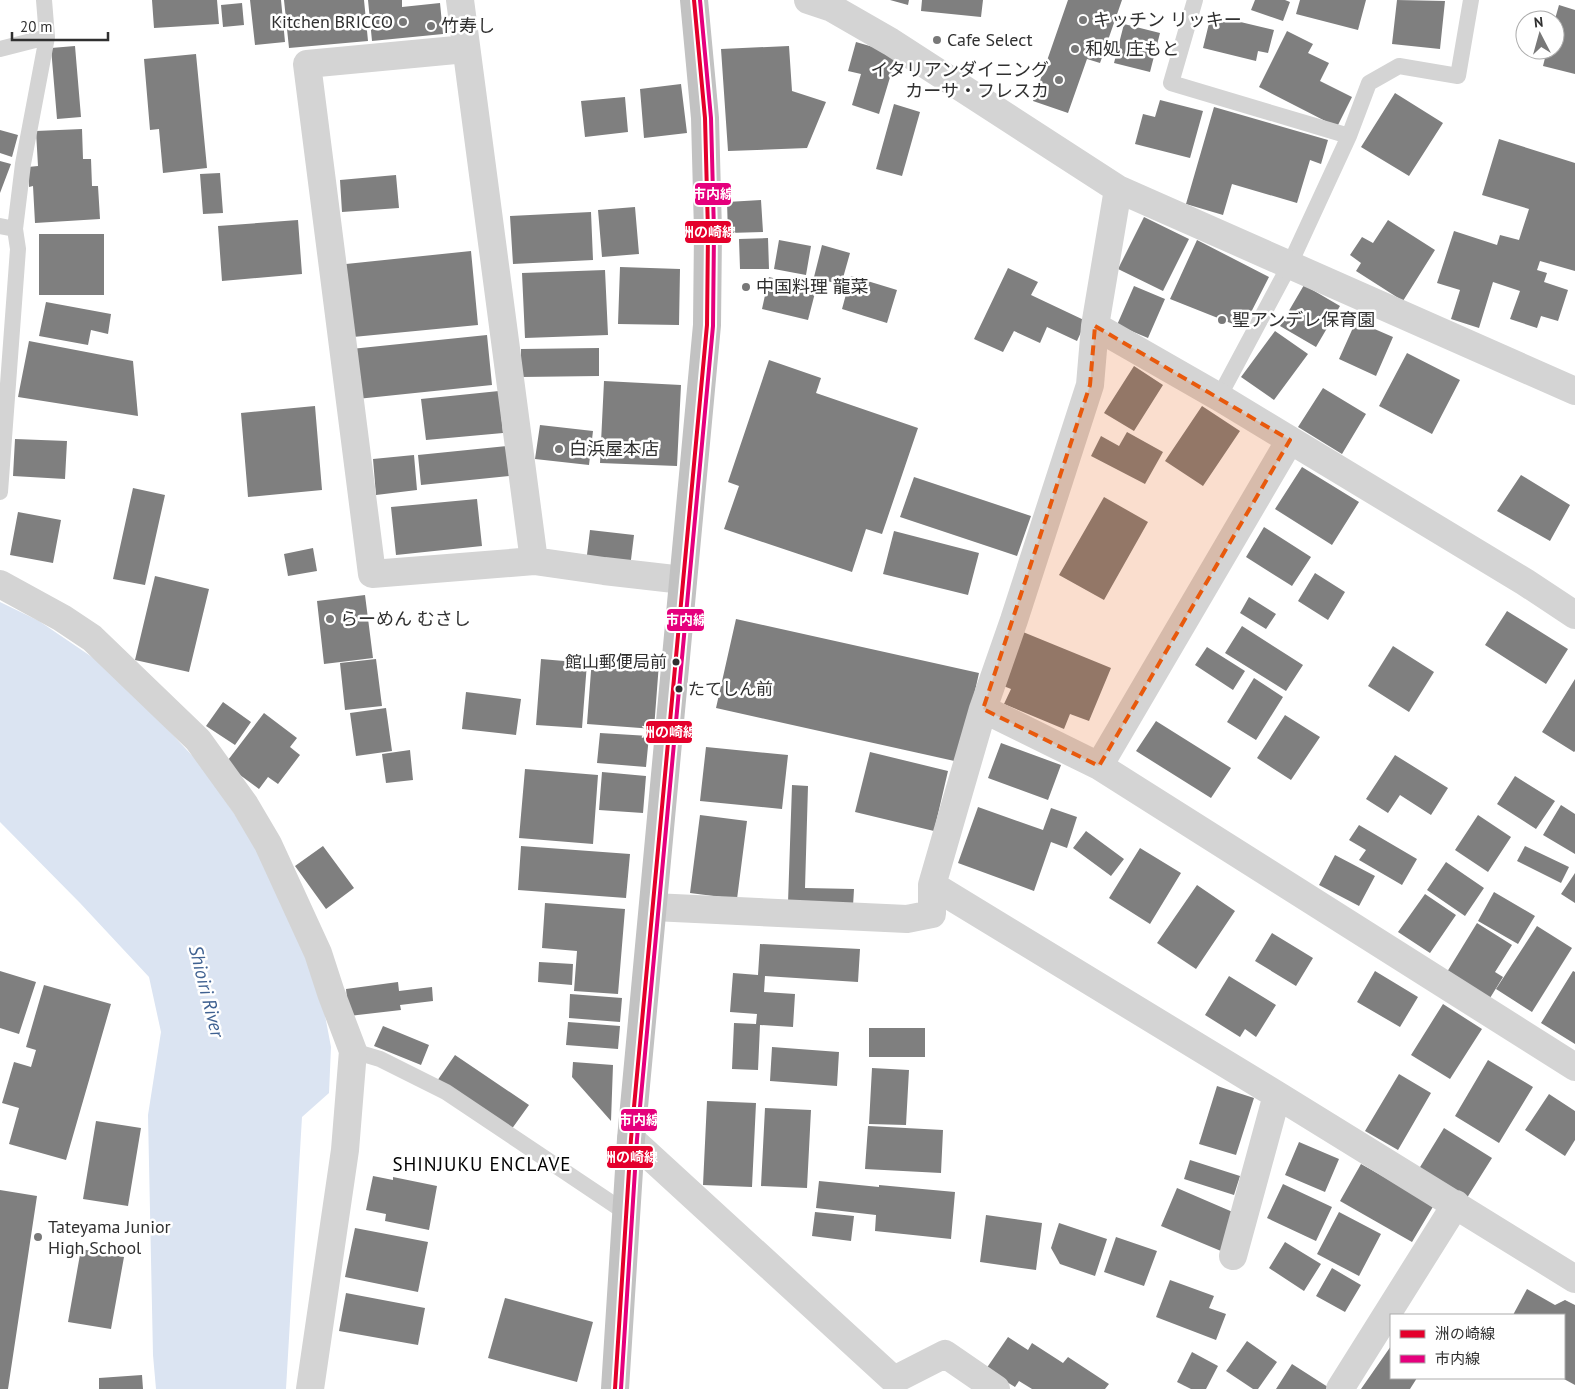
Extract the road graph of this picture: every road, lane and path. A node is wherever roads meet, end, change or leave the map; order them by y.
1 (44, 0) edge
2 (460, 0) edge
3 (694, 0) edge
4 (808, 0) edge
5 (1195, 0) edge
6 (1472, 0) edge
7 (47, 38) junction
8 (466, 48) junction
9 (0, 50) edge
10 (1349, 136) junction
11 (1118, 189) junction
12 (8, 227) edge
13 (1288, 266) junction
14 (1095, 326) junction
15 (1575, 391) edge
16 (1219, 397) junction
17 (1290, 440) junction
18 (0, 492) edge
19 (534, 561) junction
20 (683, 580) junction
21 (0, 584) edge
22 (1575, 616) edge
23 (983, 709) junction
24 (1099, 766) junction
25 (932, 886) junction
26 (653, 907) junction
27 (354, 1051) junction
28 (1575, 1067) edge
29 (1278, 1095) junction
30 (631, 1139) junction
31 (1456, 1204) junction
32 (626, 1212) junction
33 (1233, 1256) dead end
34 (1575, 1279) edge
35 (612, 1384) edge
36 (310, 1389) edge
37 (996, 1389) edge
38 (1340, 1389) edge

1 - 7 lane
2 - 8 street
3 - 20 highway
4 - 11 street
5 - 10 lane
6 - 10 lane
7 - 9 lane
7 - 12 lane
8 - 19 street
8 - 19 street
10 - 13 lane
11 - 13 street
11 - 14 street
12 - 18 lane
13 - 15 street
13 - 16 lane
14 - 16 street
14 - 23 street
16 - 17 street
17 - 22 street
17 - 24 street
19 - 20 street
20 - 26 highway
21 - 27 street
23 - 24 street
23 - 25 street
24 - 28 street
25 - 26 street
25 - 29 street
26 - 30 highway
27 - 32 lane
27 - 36 street
29 - 31 street
29 - 33 street
30 - 32 highway
30 - 37 street
31 - 34 street
31 - 38 street
32 - 35 highway

